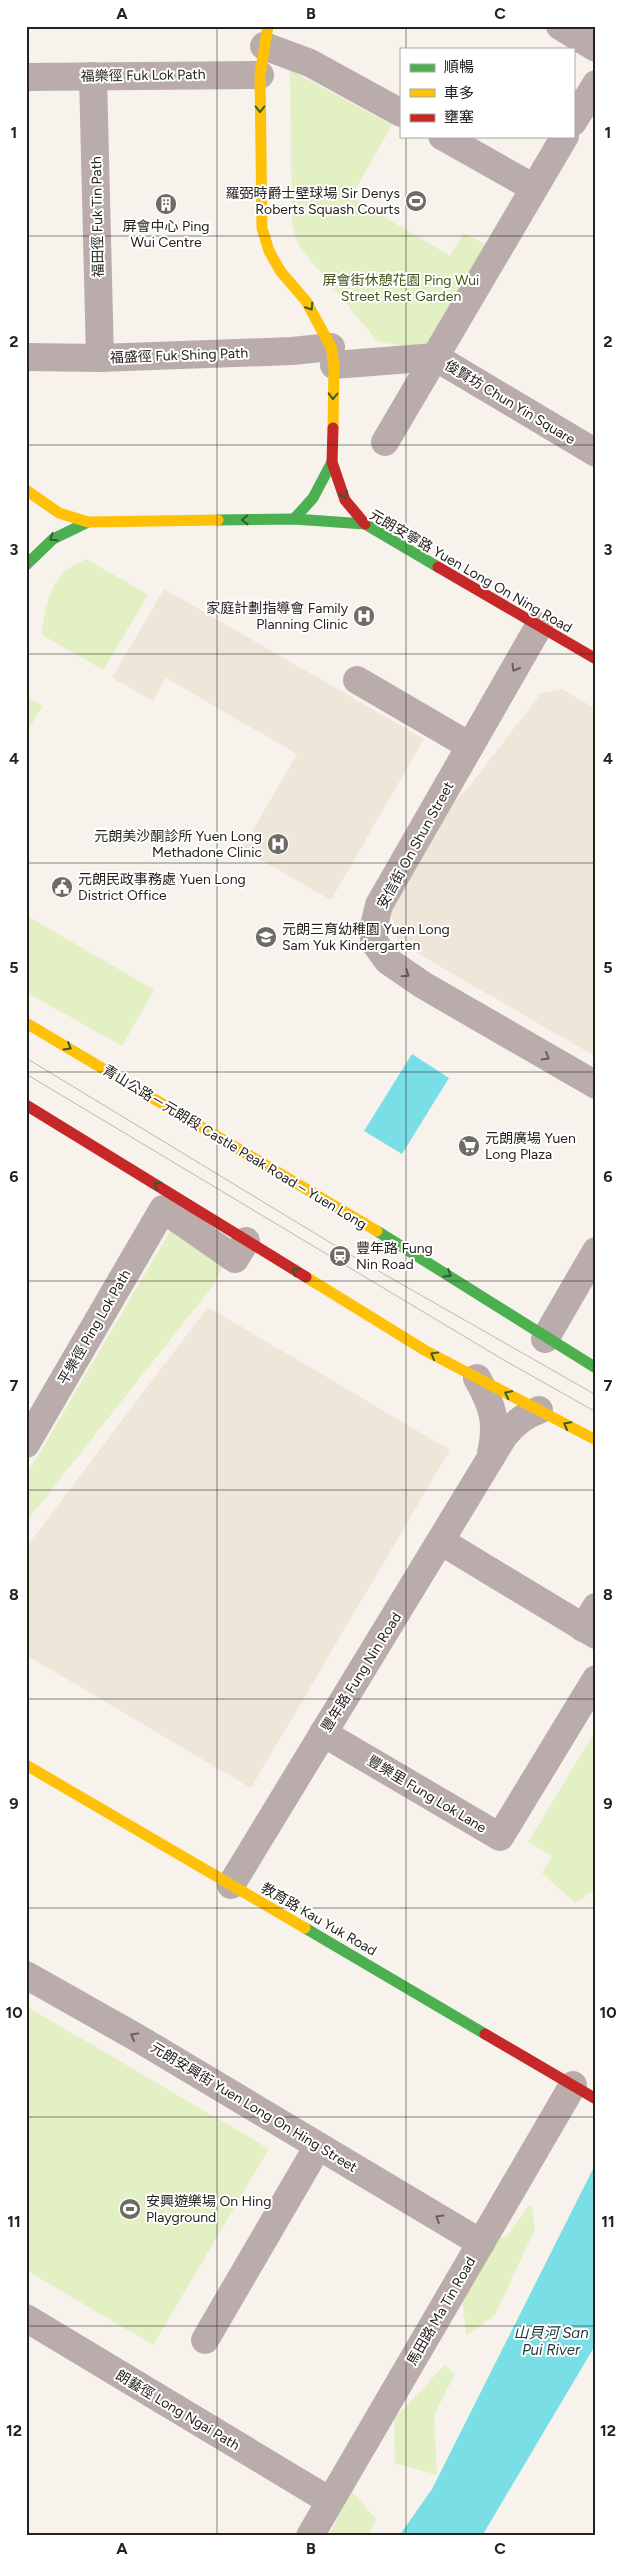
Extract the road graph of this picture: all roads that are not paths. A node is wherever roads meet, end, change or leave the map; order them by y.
1 (560, 26) edge
2 (266, 36) edge
3 (596, 48) edge
4 (260, 75) junction
5 (93, 76) junction
6 (26, 77) edge
7 (596, 84) edge
8 (400, 112) edge
9 (574, 120) edge
10 (446, 138) edge
11 (564, 138) edge
12 (534, 188) junction
13 (332, 356) junction
14 (26, 357) edge
15 (100, 358) junction
16 (435, 358) junction
17 (385, 442) dead end
18 (596, 453) edge
19 (332, 462) junction
20 (26, 490) edge
21 (294, 519) junction
22 (88, 522) junction
23 (364, 524) junction
24 (26, 565) edge
25 (539, 626) junction
26 (596, 659) edge
27 (357, 680) dead end
28 (470, 746) junction
29 (26, 1023) edge
30 (596, 1085) edge
31 (26, 1105) edge
32 (241, 1250) junction
33 (596, 1251) edge
34 (545, 1339) junction
35 (596, 1368) edge
36 (477, 1378) junction
37 (539, 1410) junction
38 (596, 1440) edge
39 (26, 1444) edge
40 (490, 1460) junction
41 (452, 1548) dead end
42 (592, 1624) edge
43 (596, 1679) edge
44 (323, 1733) junction
45 (26, 1765) edge
46 (231, 1885) junction
47 (26, 1975) edge
48 (573, 2085) junction
49 (596, 2099) edge
50 (318, 2146) junction
51 (481, 2243) junction
52 (26, 2318) edge
53 (205, 2340) dead end
54 (330, 2501) junction
55 (310, 2536) edge

1 - 3 street
2 - 4 main road
2 - 8 street
4 - 5 street, 福樂徑 Fuk Lok Path
4 -> 13 main road
5 - 6 street, 福樂徑 Fuk Lok Path
5 - 15 street, 福田徑 Fuk Tin Path
7 - 9 street
10 - 12 street
11 - 12 street
12 - 16 street
13 - 15 street, 福盛徑 Fuk Shing Path
13 - 16 street, 俊賢坊 Chun Yin Square
13 -> 19 main road
14 - 15 street, 福盛徑 Fuk Shing Path
16 - 17 street
16 - 18 street, 俊賢坊 Chun Yin Square
19 - 21 main road
19 -> 23 main road
20 - 22 main road
21 -> 22 main road, 元朗安寧路 Yuen Long On Ning Road
21 - 23 main road, 元朗安寧路 Yuen Long On Ning Road
22 -> 24 main road
23 - 25 main road, 元朗安寧路 Yuen Long On Ning Road
25 - 26 main road, 元朗安寧路 Yuen Long On Ning Road
25 -> 28 street, 安信街 On Shun Street
27 - 28 street
28 -> 30 street, 安信街 On Shun Street
29 -> 34 main road, 青山公路－元朗段 Castle Peak Road – Yuen Long
32 -> 31 main road
36 -> 32 main road
32 - 39 street, 平樂徑 Ping Lok Path
33 - 34 street
34 - 35 main road, 青山公路－元朗段 Castle Peak Road – Yuen Long
37 -> 36 main road
36 - 40 street, 豐年路 Fung Nin Road
38 -> 37 main road
37 - 40 street, 豐年路 Fung Nin Road
40 - 44 street, 豐年路 Fung Nin Road
41 - 42 street
43 - 44 street, 豐樂里 Fung Lok Lane
44 - 46 street, 豐年路 Fung Nin Road
45 - 46 main road, 教育路 Kau Yuk Road
46 - 48 main road, 教育路 Kau Yuk Road
50 -> 47 street, 元朗安興街 Yuen Long On Hing Street
48 - 49 main road, 教育路 Kau Yuk Road
48 - 51 street, 馬田路 Ma Tin Road
51 -> 50 street, 元朗安興街 Yuen Long On Hing Street
50 - 53 street
51 - 54 street, 馬田路 Ma Tin Road
52 - 54 street, 朗藝徑 Long Ngai Path
54 - 55 street, 馬田路 Ma Tin Road

